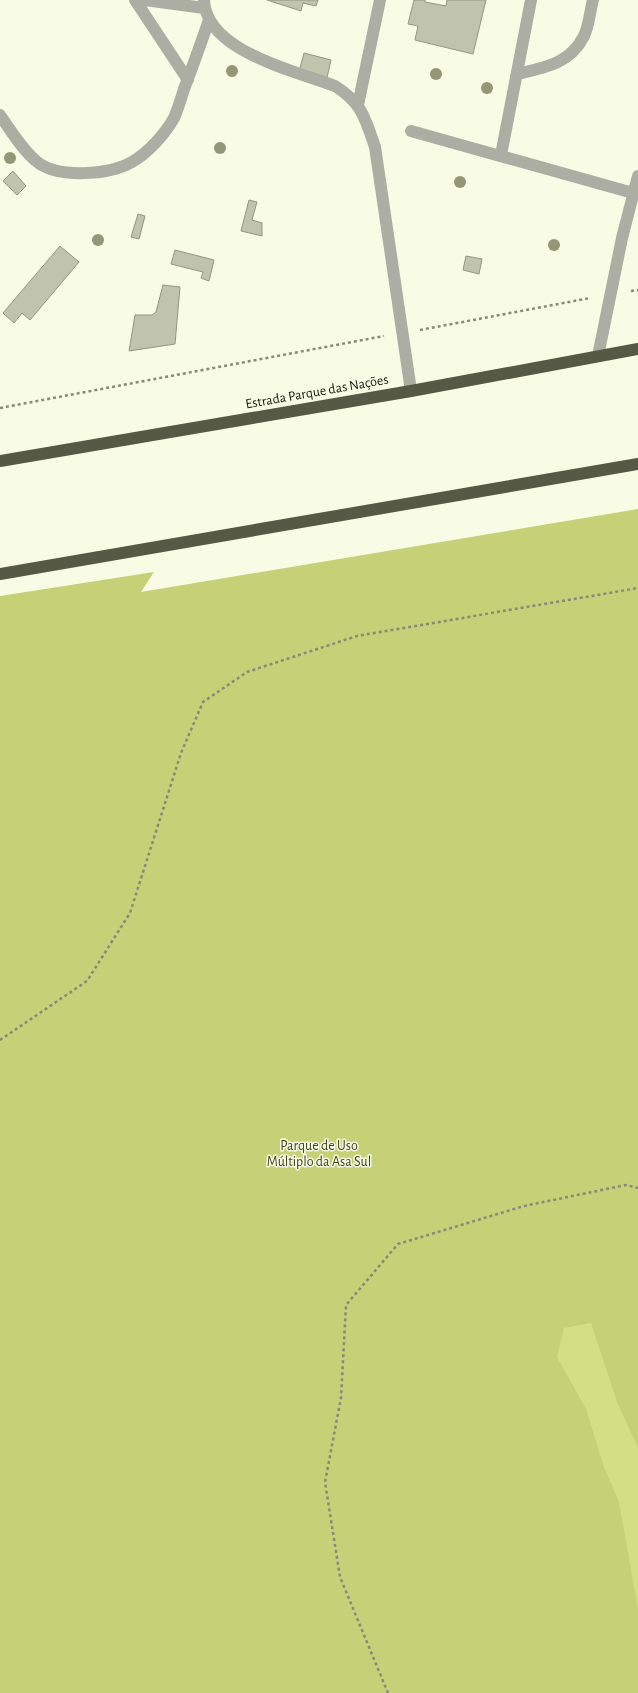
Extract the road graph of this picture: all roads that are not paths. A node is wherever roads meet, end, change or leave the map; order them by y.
1 (135, 0) edge
2 (145, 0) edge
3 (380, 0) edge
4 (530, 0) edge
5 (593, 0) edge
6 (204, 4) edge
7 (209, 20) junction
8 (516, 74) junction
9 (188, 80) junction
10 (358, 105) junction
11 (0, 115) edge
12 (411, 131) dead end
13 (501, 155) junction
14 (638, 176) edge
15 (633, 193) junction
16 (638, 349) edge
17 (598, 356) junction
18 (411, 391) junction
19 (0, 461) edge
20 (638, 464) edge
21 (0, 574) edge

1 - 9 lane
2 - 6 lane
3 - 10 lane
4 - 8 lane
5 - 8 lane
6 - 7 lane
7 - 9 lane
7 - 10 lane
8 - 13 lane
9 - 11 lane
10 - 18 lane
12 - 13 lane
13 - 15 lane
14 - 15 lane
15 - 17 lane
16 - 17 highway, Estrada Parque das Nações
17 - 18 highway, Estrada Parque das Nações
18 - 19 highway, Estrada Parque das Nações
20 - 21 highway

